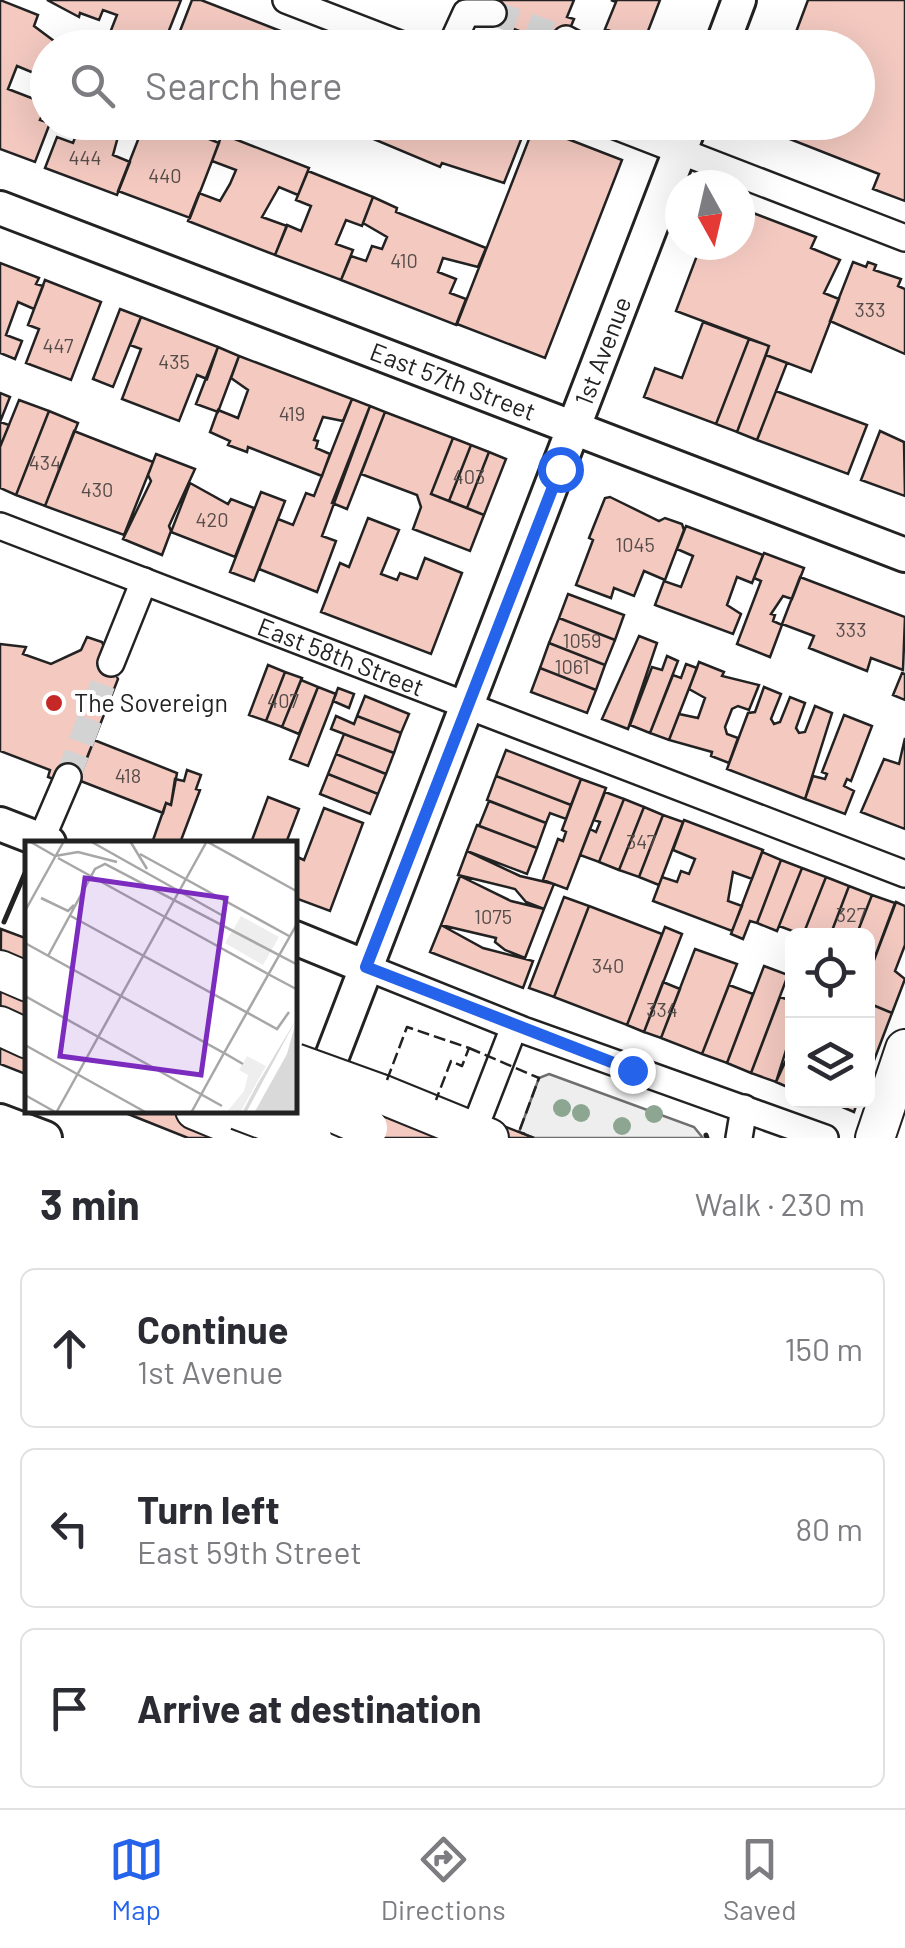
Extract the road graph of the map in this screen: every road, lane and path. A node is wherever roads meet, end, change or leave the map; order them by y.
1 (286, 0) edge
2 (739, 0) edge
3 (494, 13) dead end
4 (364, 30) edge
5 (458, 30) edge
6 (728, 30) edge
7 (685, 140) edge
8 (693, 140) edge
9 (0, 208) edge
10 (905, 238) edge
11 (576, 429) junction
12 (0, 526) edge
13 (905, 556) edge
14 (144, 581) junction
15 (111, 663) tunnel mouth
16 (469, 706) junction
17 (68, 777) tunnel mouth
18 (0, 824) edge
19 (45, 841) edge
20 (905, 874) edge
21 (298, 939) edge
22 (0, 952) edge
23 (25, 963) edge
24 (366, 967) junction
25 (0, 970) edge
26 (0, 980) edge
27 (25, 984) edge
28 (25, 985) edge
29 (0, 1012) edge
30 (0, 1024) edge
31 (514, 1026) junction
32 (25, 1030) edge
33 (25, 1031) edge
34 (905, 1048) edge
35 (298, 1063) edge
36 (298, 1097) edge
37 (744, 1108) junction
38 (187, 1113) edge
39 (202, 1113) edge
40 (246, 1113) edge
41 (0, 1120) edge
42 (379, 1125) edge
43 (879, 1126) edge
44 (484, 1127) edge
45 (44, 1138) edge
46 (234, 1138) edge
47 (263, 1138) edge
48 (300, 1138) edge
49 (312, 1138) edge
50 (447, 1138) edge
51 (739, 1138) edge
52 (825, 1138) edge

1 - 4 street
2 - 6 main road
3 - 5 street
7 - 11 main road, 1st Avenue
8 - 10 street
9 - 11 main road, East 57th Street
11 - 13 main road, East 57th Street
11 - 16 main road, 1st Avenue
12 - 14 street, East 58th Street
14 - 15 street
14 - 16 street, East 58th Street
16 - 20 street, East 58th Street
16 - 24 main road, 1st Avenue
17 - 19 street
18 - 19 main road
21 - 24 main road
22 - 23 street
24 - 31 street
24 - 48 main road, 1st Avenue
25 - 27 highway
26 - 28 highway
29 - 32 highway
30 - 33 highway
31 - 37 street
31 - 44 street
34 - 43 highway
35 - 44 highway, bridge
36 - 42 highway, bridge
37 - 51 street
37 - 52 street
38 - 46 highway
39 - 47 highway
40 - 49 highway, bridge
41 - 45 main road
42 - 50 street

